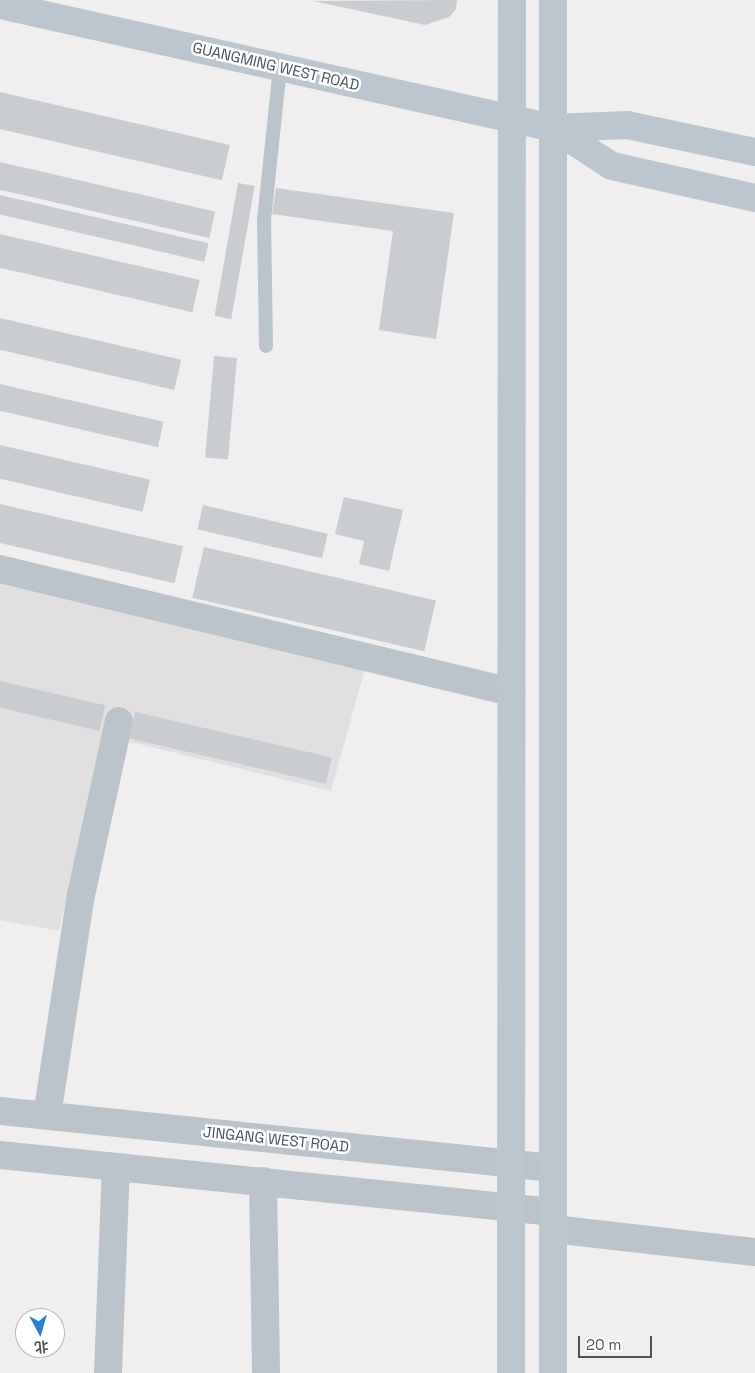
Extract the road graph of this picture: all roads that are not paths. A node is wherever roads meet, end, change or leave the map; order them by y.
1 (512, 0) edge
2 (553, 0) edge
3 (14, 5) edge
4 (280, 67) junction
5 (511, 118) junction
6 (553, 128) junction
7 (755, 152) edge
8 (755, 198) edge
9 (266, 346) dead end
10 (0, 569) edge
11 (510, 692) junction
12 (119, 721) dead end
13 (0, 1111) edge
14 (47, 1116) junction
15 (0, 1155) edge
16 (511, 1163) junction
17 (116, 1167) junction
18 (553, 1168) junction
19 (263, 1182) junction
20 (511, 1207) junction
21 (553, 1220) junction
22 (755, 1252) edge
23 (108, 1373) edge
24 (266, 1373) edge
25 (511, 1373) edge
26 (553, 1373) edge

1 - 5 main road
2 - 6 main road
3 - 4 main road, GUANGMING WEST ROAD
4 - 5 main road, GUANGMING WEST ROAD
4 - 9 lane
5 - 6 main road, GUANGMING WEST ROAD
5 - 11 main road
6 - 7 main road
6 - 8 main road
6 - 18 main road
10 - 11 street
11 - 16 main road
12 - 14 street
13 - 14 street, JINGANG WEST ROAD
14 - 16 street, JINGANG WEST ROAD
15 - 17 street
16 - 18 street, JINGANG WEST ROAD
16 - 20 main road
17 - 19 street
17 - 23 street
18 - 21 main road
19 - 20 street
19 - 24 street
20 - 21 street
20 - 25 main road
21 - 22 street
21 - 26 main road

